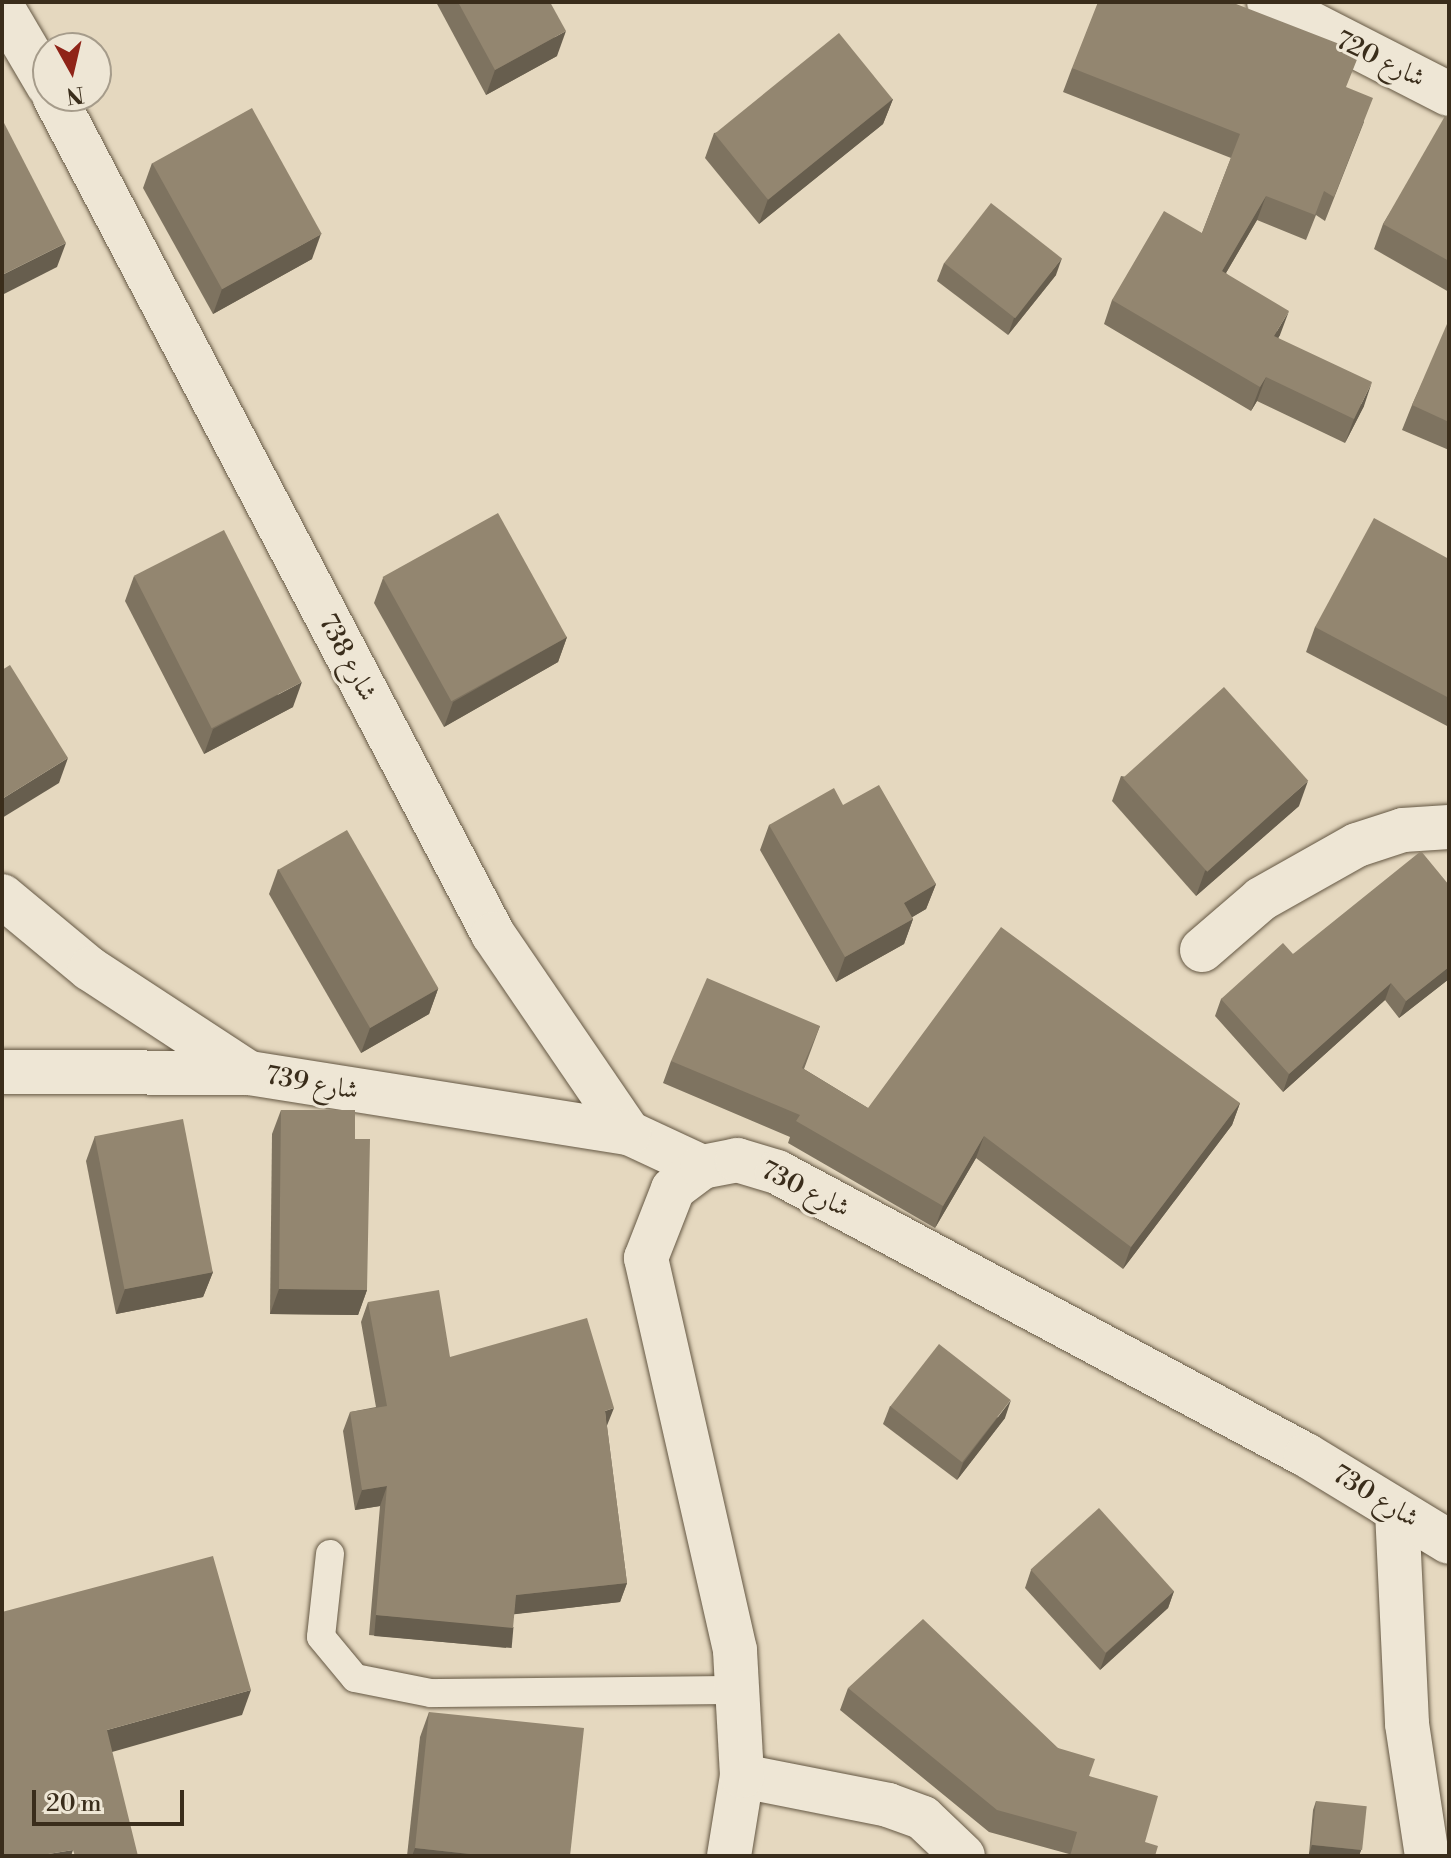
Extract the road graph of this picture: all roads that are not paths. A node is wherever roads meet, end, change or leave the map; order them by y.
1 (1269, 2) edge
2 (2, 7) edge
3 (32, 58) edge
4 (1449, 94) edge
5 (62, 112) edge
6 (1449, 827) edge
7 (2, 896) edge
8 (1202, 950) dead end
9 (2, 1072) edge
10 (249, 1073) junction
11 (629, 1133) junction
12 (702, 1167) junction
13 (1397, 1511) junction
14 (1449, 1542) edge
15 (330, 1554) dead end
16 (737, 1690) junction
17 (742, 1776) junction
18 (729, 1856) edge
19 (963, 1856) edge
20 (1427, 1856) edge

1 - 4 street, شارع 720
2 - 3 street
5 - 11 street, شارع 738
6 - 8 street
7 - 10 street, شارع 739
9 - 10 street
10 - 11 street, شارع 739
11 - 12 street
12 - 13 street, شارع 730
12 - 16 street
13 - 14 street, شارع 730
13 - 20 street
15 - 16 lane
16 - 17 street
17 - 18 street
17 - 19 street

